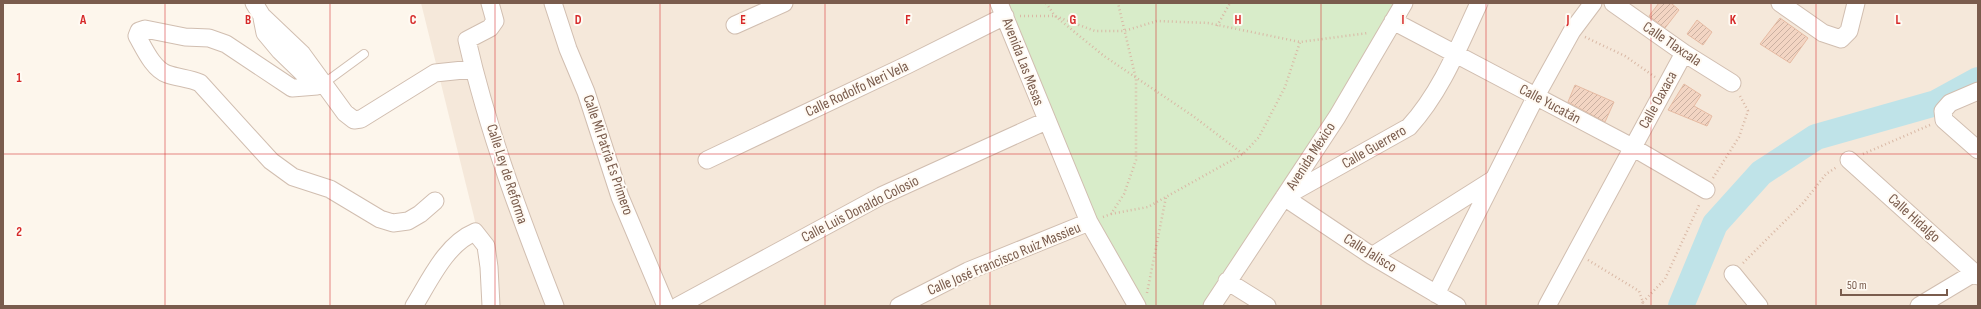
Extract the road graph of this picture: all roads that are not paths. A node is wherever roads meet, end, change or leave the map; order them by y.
1 (490, 3) edge
2 (553, 3) edge
3 (784, 3) edge
4 (1404, 3) edge
5 (1479, 3) edge
6 (1593, 3) edge
7 (1613, 3) edge
8 (1780, 3) edge
9 (1856, 3) edge
10 (258, 9) edge
11 (1002, 10) edge
12 (1394, 21) junction
13 (735, 25) dead end
14 (1684, 53) junction
15 (364, 54) dead end
16 (1455, 54) junction
17 (474, 69) junction
18 (1732, 83) dead end
19 (320, 85) junction
20 (1978, 91) edge
21 (1536, 96) junction
22 (1046, 121) junction
23 (1632, 147) junction
24 (1978, 150) edge
25 (707, 160) dead end
26 (1849, 160) road end
27 (1495, 178) junction
28 (1706, 190) dead end
29 (1284, 197) junction
30 (435, 201) dead end
31 (1089, 222) junction
32 (1372, 256) junction
33 (1733, 274) road end
34 (1976, 274) edge
35 (1227, 281) junction
36 (1436, 294) junction
37 (1141, 303) edge
38 (414, 306) edge
39 (491, 306) edge
40 (555, 306) edge
41 (666, 306) edge
42 (678, 306) edge
43 (899, 306) edge
44 (1212, 306) edge
45 (1267, 306) edge
46 (1457, 306) edge
47 (1547, 306) edge
48 (1759, 306) edge
49 (1919, 306) edge

1 - 17 street, Calle Ley de Reforma
2 - 41 street, Calle Mi Patria Es Primero
3 - 13 street
4 - 12 street, Avenida México
5 - 16 street, Calle Guerrero
6 - 21 street
7 - 14 street, Calle Tlaxcala
8 - 9 street
10 - 19 street
11 - 22 street, Avenida Las Mesas
11 - 25 street, Calle Rodolfo Neri Vela
12 - 16 street, Calle Yucatán
12 - 29 street, Avenida México
14 - 18 street, Calle Tlaxcala
14 - 23 street, Calle Oaxaca
15 - 19 lane
16 - 21 street, Calle Yucatán
16 - 29 street, Calle Guerrero
17 - 19 street
17 - 40 street, Calle Ley de Reforma
19 - 30 street
20 - 24 street
21 - 23 street, Calle Yucatán
21 - 27 street
22 - 31 street, Avenida Las Mesas
22 - 42 street, Calle Luis Donaldo Colosio
23 - 28 street, Calle Yucatán
23 - 47 street, Calle Oaxaca
26 - 34 street, Calle Hidalgo
27 - 32 street
27 - 36 street
29 - 32 street, Calle Jalisco
29 - 35 street, Avenida México
31 - 37 street, Avenida Las Mesas
31 - 43 street, Calle José Francisco Ruiz Massieu
32 - 36 street, Calle Jalisco
33 - 48 street
34 - 49 street
35 - 44 street, Avenida México
35 - 45 street
36 - 46 street, Calle Jalisco
38 - 39 street

